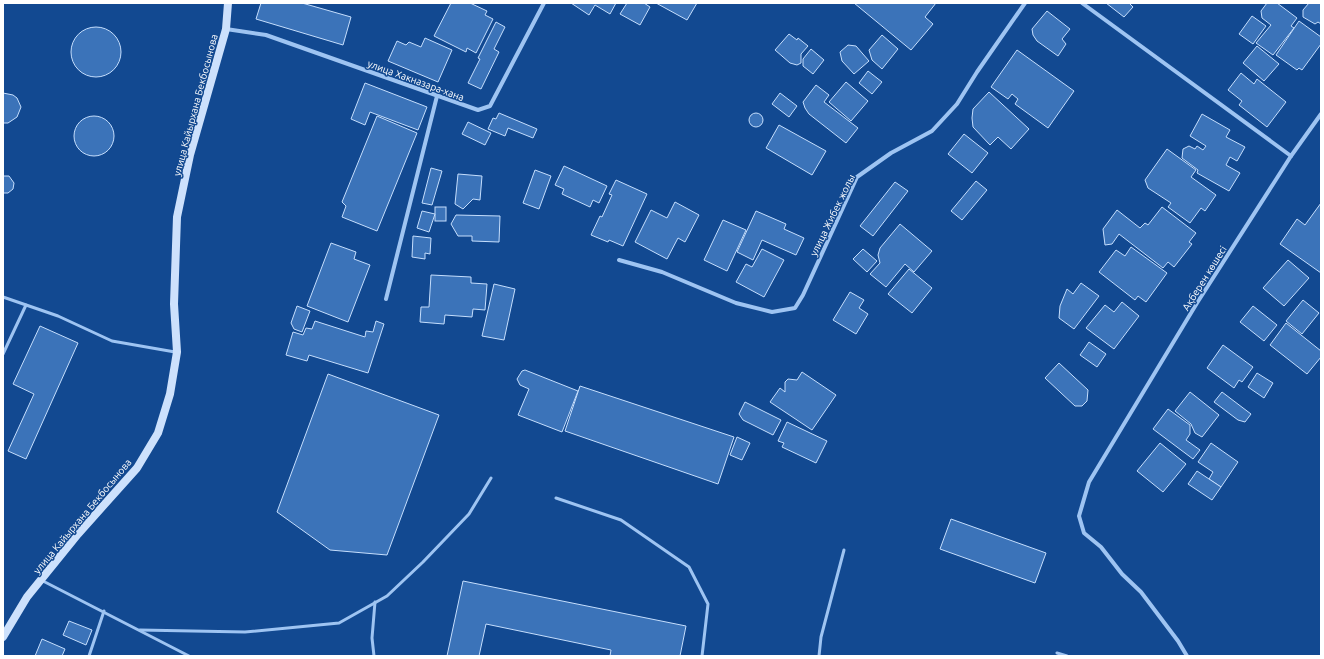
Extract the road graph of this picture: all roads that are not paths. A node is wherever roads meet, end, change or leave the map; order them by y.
1 (228, 3) edge
2 (544, 3) edge
3 (1025, 3) edge
4 (1082, 3) edge
5 (226, 29) junction
6 (437, 96) junction
7 (1321, 114) edge
8 (1291, 156) junction
9 (619, 260) dead end
10 (3, 297) edge
11 (386, 299) dead end
12 (26, 305) junction
13 (177, 352) junction
14 (3, 354) edge
15 (491, 478) dead end
16 (556, 498) dead end
17 (844, 550) dead end
18 (41, 580) junction
19 (375, 602) junction
20 (104, 611) junction
21 (140, 630) junction
22 (3, 637) edge
23 (1057, 653) dead end
24 (89, 656) edge
25 (189, 656) edge
26 (374, 656) edge
27 (702, 656) edge
28 (818, 656) edge
29 (1066, 656) edge
30 (1186, 656) edge

1 - 5 street, улица Кайырхана Бекбосынова
2 - 6 street, улица Хакназара-хана
3 - 9 street, улица Жибек жолы
4 - 8 street
5 - 6 street, улица Хакназара-хана
5 - 13 street, улица Кайырхана Бекбосынова
6 - 11 street
7 - 8 street, Ақберен көшесі
8 - 30 street, Ақберен көшесі
10 - 12 lane
12 - 13 lane
12 - 14 lane
13 - 18 street, улица Кайырхана Бекбосынова
15 - 19 lane
16 - 27 lane
17 - 28 lane
18 - 20 lane
18 - 22 street, улица Кайырхана Бекбосынова
19 - 21 lane
19 - 26 lane
20 - 21 lane
20 - 24 lane
21 - 25 lane
23 - 29 lane

